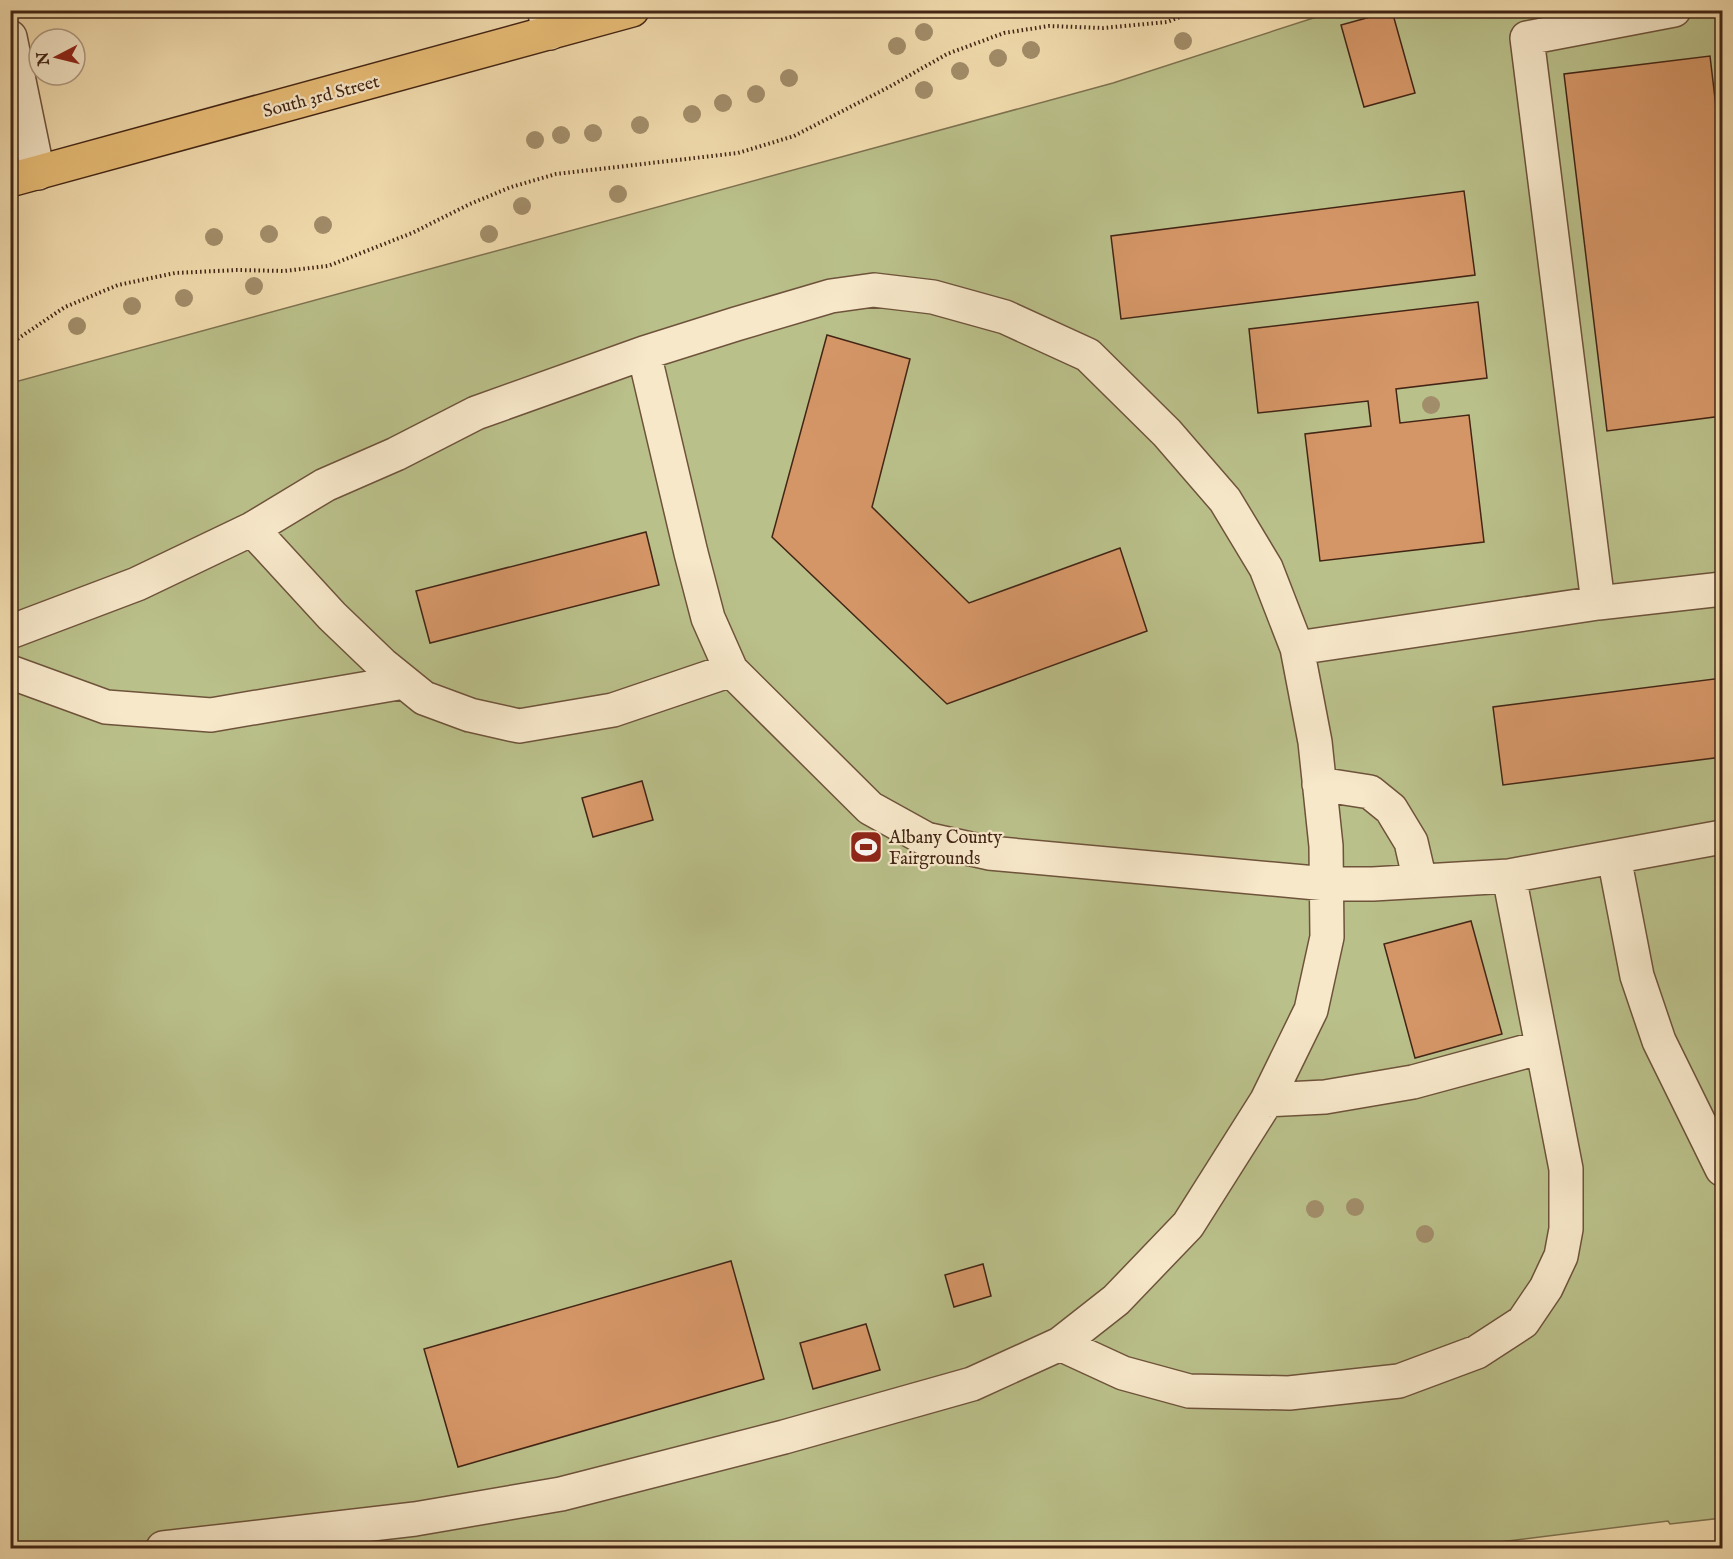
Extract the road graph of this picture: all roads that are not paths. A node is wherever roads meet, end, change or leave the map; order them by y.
1 (632, 10) edge
2 (1674, 10) edge
3 (547, 22) edge
4 (10, 37) edge
5 (24, 176) edge
6 (644, 353) junction
7 (252, 530) junction
8 (1722, 588) edge
9 (1598, 603) junction
10 (10, 632) edge
11 (1297, 648) junction
12 (731, 670) junction
13 (10, 672) edge
14 (404, 682) junction
15 (1319, 784) junction
16 (1722, 837) edge
17 (1614, 856) junction
18 (1509, 876) junction
19 (1420, 881) junction
20 (1327, 884) junction
21 (1542, 1047) junction
22 (1267, 1100) junction
23 (1722, 1169) edge
24 (1060, 1344) junction
25 (163, 1548) edge

1 - 3 highway, South 3rd Street
2 - 9 lane
3 - 5 highway, South 3rd Street
4 - 5 lane
6 - 7 lane
6 - 11 lane
6 - 12 lane
7 - 10 lane
7 - 14 lane
8 - 9 lane
9 - 11 lane
11 - 15 lane
12 - 14 lane
12 - 20 lane
13 - 14 lane
15 - 19 lane
15 - 20 lane
16 - 17 lane
17 - 18 lane
17 - 23 lane
18 - 19 lane
18 - 21 lane
19 - 20 lane
20 - 22 lane
21 - 22 lane
21 - 24 lane
22 - 24 lane
24 - 25 lane

